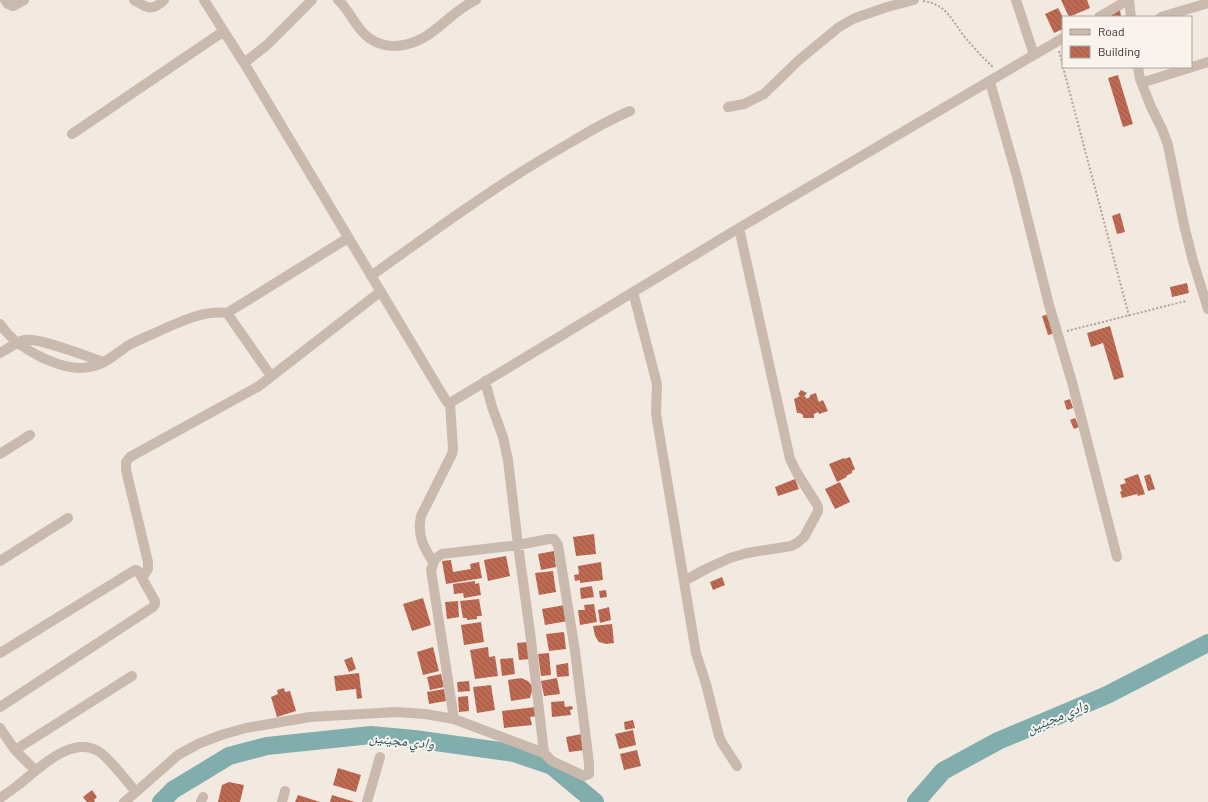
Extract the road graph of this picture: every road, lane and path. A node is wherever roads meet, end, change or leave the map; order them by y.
1 (5, 0) edge
2 (24, 0) edge
3 (134, 0) edge
4 (164, 0) edge
5 (204, 0) edge
6 (312, 0) edge
7 (338, 0) edge
8 (476, 0) edge
9 (917, 0) edge
10 (1016, 0) edge
11 (1129, 0) edge
12 (1208, 3) edge
13 (1101, 16) edge
14 (1131, 16) edge
15 (1164, 16) edge
16 (224, 31) junction
17 (1060, 40) edge
18 (1034, 55) junction
19 (1062, 57) edge
20 (1208, 62) edge
21 (244, 63) junction
22 (1192, 67) edge
23 (1064, 68) edge
24 (1138, 68) edge
25 (1189, 68) edge
26 (1002, 75) junction
27 (1140, 78) junction
28 (990, 82) junction
29 (728, 107) dead end
30 (630, 111) dead end
31 (72, 134) dead end
32 (739, 228) junction
33 (348, 238) junction
34 (370, 276) junction
35 (380, 292) junction
36 (633, 292) junction
37 (1186, 301) dead end
38 (1208, 309) edge
39 (227, 313) junction
40 (1129, 316) junction
41 (0, 324) edge
42 (1058, 334) junction
43 (17, 343) junction
44 (0, 354) edge
45 (104, 362) junction
46 (271, 376) junction
47 (486, 381) junction
48 (450, 403) junction
49 (30, 435) dead end
50 (0, 454) edge
51 (68, 518) dead end
52 (518, 545) junction
53 (1118, 557) dead end
54 (0, 561) edge
55 (434, 562) junction
56 (142, 578) junction
57 (684, 581) junction
58 (0, 653) edge
59 (132, 676) dead end
60 (0, 708) edge
61 (454, 719) junction
62 (0, 728) edge
63 (15, 750) junction
64 (544, 753) junction
65 (380, 757) dead end
66 (737, 766) dead end
67 (35, 770) junction
68 (285, 791) dead end
69 (136, 792) junction
70 (0, 798) edge
71 (124, 802) edge
72 (282, 802) edge
73 (368, 802) edge

1 - 2 street
3 - 4 street
5 - 16 street
6 - 21 street
7 - 8 street
9 - 26 path
9 - 29 street
10 - 18 street
11 - 13 street
11 - 14 street
12 - 15 street
16 - 21 street
16 - 31 street
17 - 18 street
17 - 19 path
18 - 26 street
20 - 22 street
21 - 33 street
23 - 40 path
24 - 27 street
25 - 27 street
26 - 28 street
27 - 38 street
28 - 32 street
28 - 42 street
30 - 34 street
32 - 36 street
32 - 57 street
33 - 34 street
33 - 39 street
34 - 35 street
35 - 46 street
35 - 48 street
36 - 47 street
36 - 57 street
37 - 40 path
39 - 45 street
39 - 46 street
40 - 42 path
41 - 43 street
42 - 53 street
43 - 44 street
43 - 45 street
43 - 45 street
46 - 56 street
47 - 48 street
47 - 52 street
48 - 55 street
49 - 50 street
51 - 54 street
52 - 55 street
52 - 64 street
52 - 64 street
55 - 61 street
56 - 58 street
56 - 60 street
57 - 66 street
59 - 63 street
61 - 64 street
61 - 69 street
62 - 63 street
63 - 67 street
65 - 73 street
67 - 69 street
67 - 70 street
68 - 72 street
69 - 71 street

